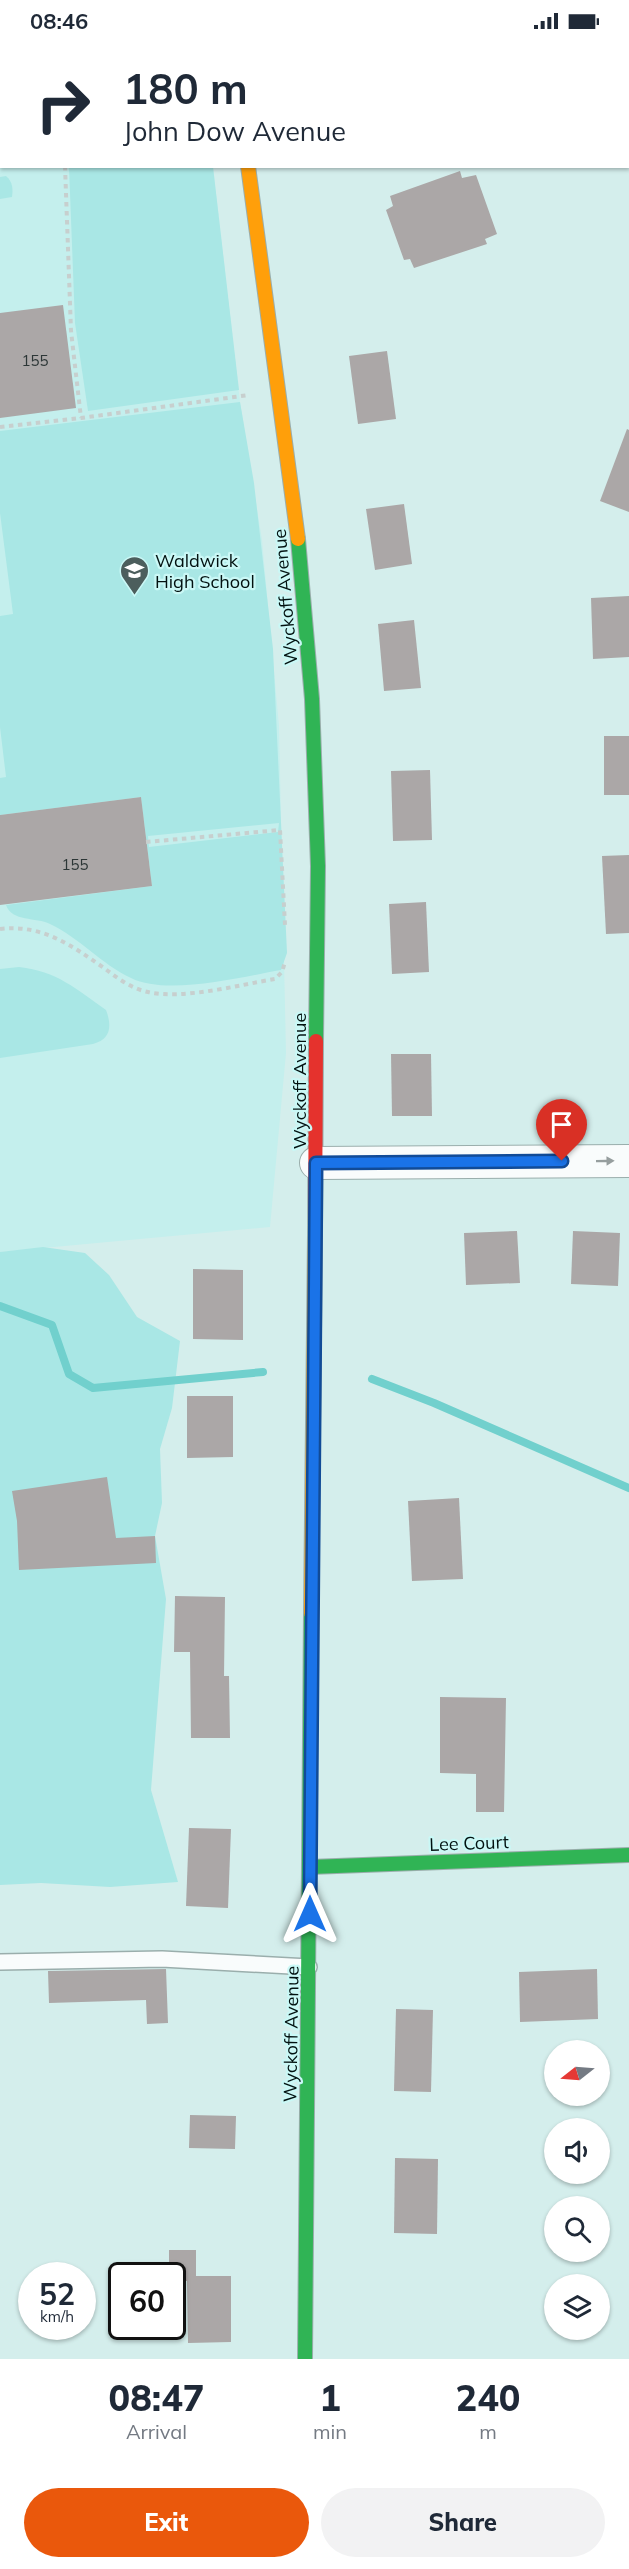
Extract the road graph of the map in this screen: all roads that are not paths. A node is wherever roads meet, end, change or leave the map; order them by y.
1 (248, 168) edge
2 (629, 1161) edge
3 (316, 1163) junction
4 (629, 1855) edge
5 (310, 1867) junction
6 (0, 1962) edge
7 (309, 1967) junction
8 (305, 2359) edge

1 - 3 main road, Wyckoff Avenue
3 -> 2 street
3 - 5 main road, Wyckoff Avenue
4 - 5 main road, Lee Court
5 - 7 main road, Wyckoff Avenue
6 - 7 lane
7 - 8 main road, Wyckoff Avenue

